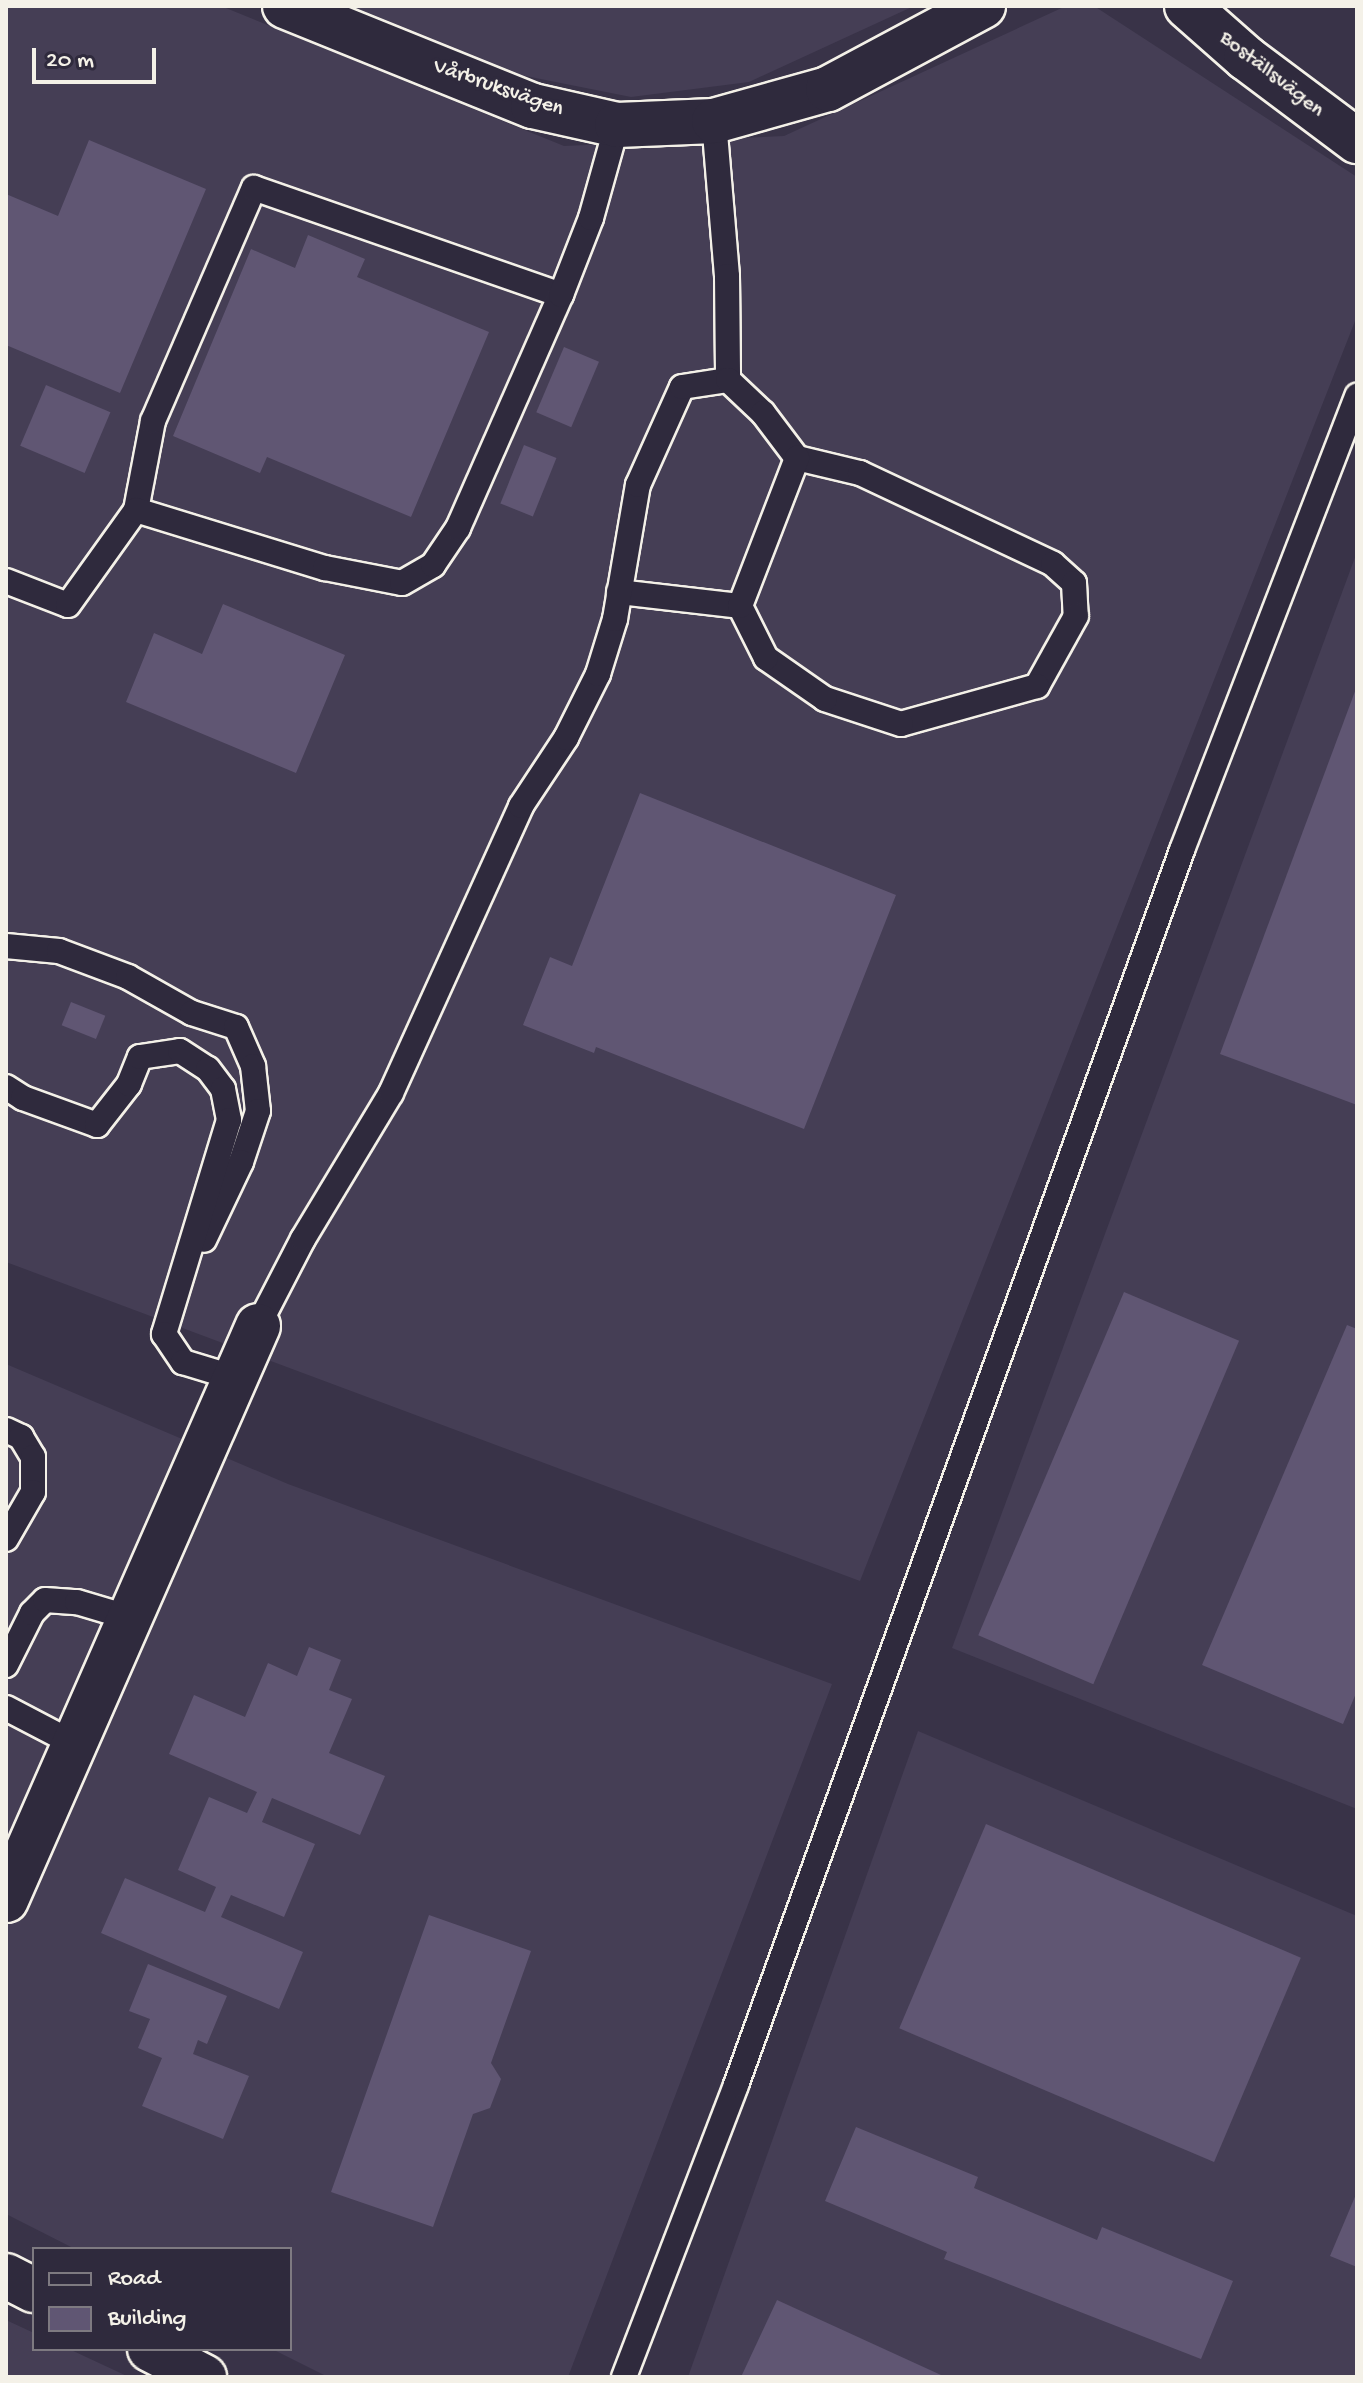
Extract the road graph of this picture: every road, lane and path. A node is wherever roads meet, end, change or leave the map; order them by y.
1 (285, 6) edge
2 (983, 6) edge
3 (1187, 6) edge
4 (714, 121) junction
5 (617, 125) junction
6 (1357, 141) edge
7 (561, 295) junction
8 (728, 380) junction
9 (1357, 396) edge
10 (797, 458) junction
11 (136, 510) junction
12 (6, 581) edge
13 (619, 592) junction
14 (740, 606) junction
15 (6, 946) edge
16 (6, 1087) edge
17 (180, 1289) junction
18 (258, 1326) joint
19 (236, 1378) junction
20 (6, 1430) edge
21 (6, 1539) edge
22 (131, 1618) junction
23 (6, 1665) edge
24 (6, 1708) edge
25 (75, 1744) junction
26 (6, 1900) edge
27 (6, 2276) edge
28 (32, 2289) edge
29 (154, 2351) edge
30 (204, 2377) edge
31 (624, 2377) edge

1 - 5 street, Vårbruksvägen
2 - 4 street, Vårbruksvägen
3 - 6 street, Boställsvägen
4 - 5 street, Vårbruksvägen
4 - 8 lane
5 - 7 lane
7 - 11 lane
7 - 11 lane
8 - 10 lane
8 - 13 lane
9 - 31 lane
10 - 14 lane
10 - 14 lane
11 - 12 lane
13 - 14 lane
13 - 18 lane
15 - 17 lane
16 - 17 lane
17 - 19 lane
18 - 19 street
19 - 22 street
20 - 21 lane
22 - 23 lane
22 - 25 street
24 - 25 lane
25 - 26 street
27 - 28 street
29 - 30 street

